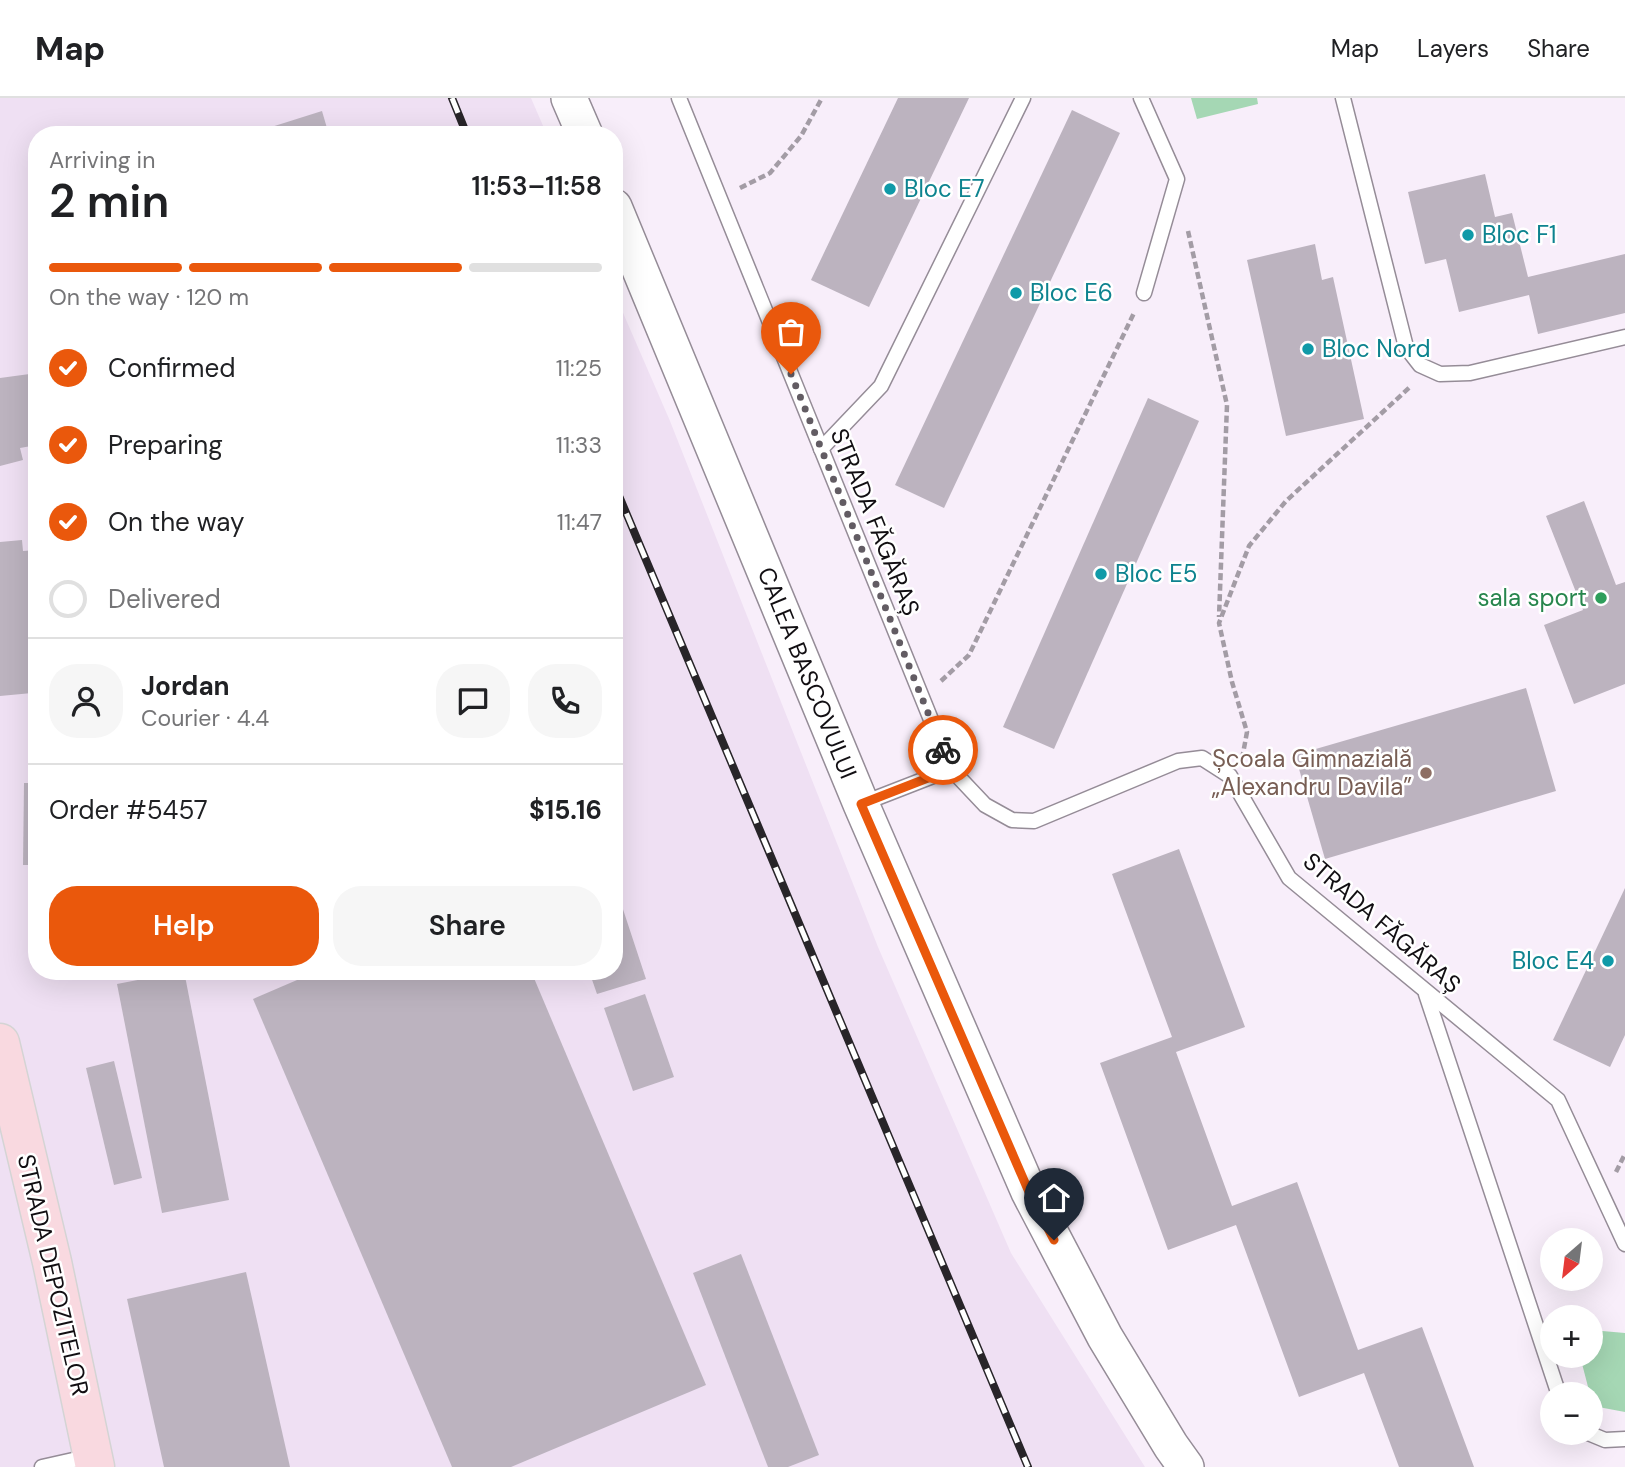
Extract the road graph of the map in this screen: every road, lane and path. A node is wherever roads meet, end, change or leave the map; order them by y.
1 (569, 98) edge
2 (680, 98) edge
3 (822, 98) edge
4 (1023, 98) edge
5 (1141, 98) edge
6 (1343, 98) edge
7 (580, 126) edge
8 (1177, 179) junction
9 (720, 198) junction
10 (623, 229) edge
11 (1144, 293) joint
12 (1625, 337) edge
13 (1429, 369) junction
14 (821, 449) junction
15 (1219, 623) junction
16 (922, 699) junction
17 (951, 769) junction
18 (1237, 788) junction
19 (861, 804) junction
20 (1426, 993) junction
21 (0, 1043) edge
22 (1625, 1244) edge
23 (1555, 1382) edge
24 (1603, 1439) edge
25 (1625, 1439) edge
26 (94, 1462) edge
27 (42, 1467) edge
28 (1186, 1467) edge

1 - 7 street
2 - 9 lane, STRADA FĂGĂRAȘ
3 - 9 path
4 - 14 lane
5 - 8 lane
6 - 13 lane
8 - 11 lane
8 - 15 path
9 - 14 lane, STRADA FĂGĂRAȘ
10 - 19 street, CALEA BASCOVULUI
11 - 16 path
12 - 13 lane
13 - 15 path
14 - 16 lane, STRADA FĂGĂRAȘ
15 - 18 path
16 - 17 lane, STRADA FĂGĂRAȘ
17 - 18 lane, STRADA FĂGĂRAȘ
17 - 19 lane
18 - 20 lane, STRADA FĂGĂRAȘ
19 - 28 street, CALEA BASCOVULUI
20 - 22 lane, STRADA FĂGĂRAȘ
20 - 23 lane
21 - 26 main road, STRADA DEPOZITELOR
24 - 25 lane
26 - 27 lane

